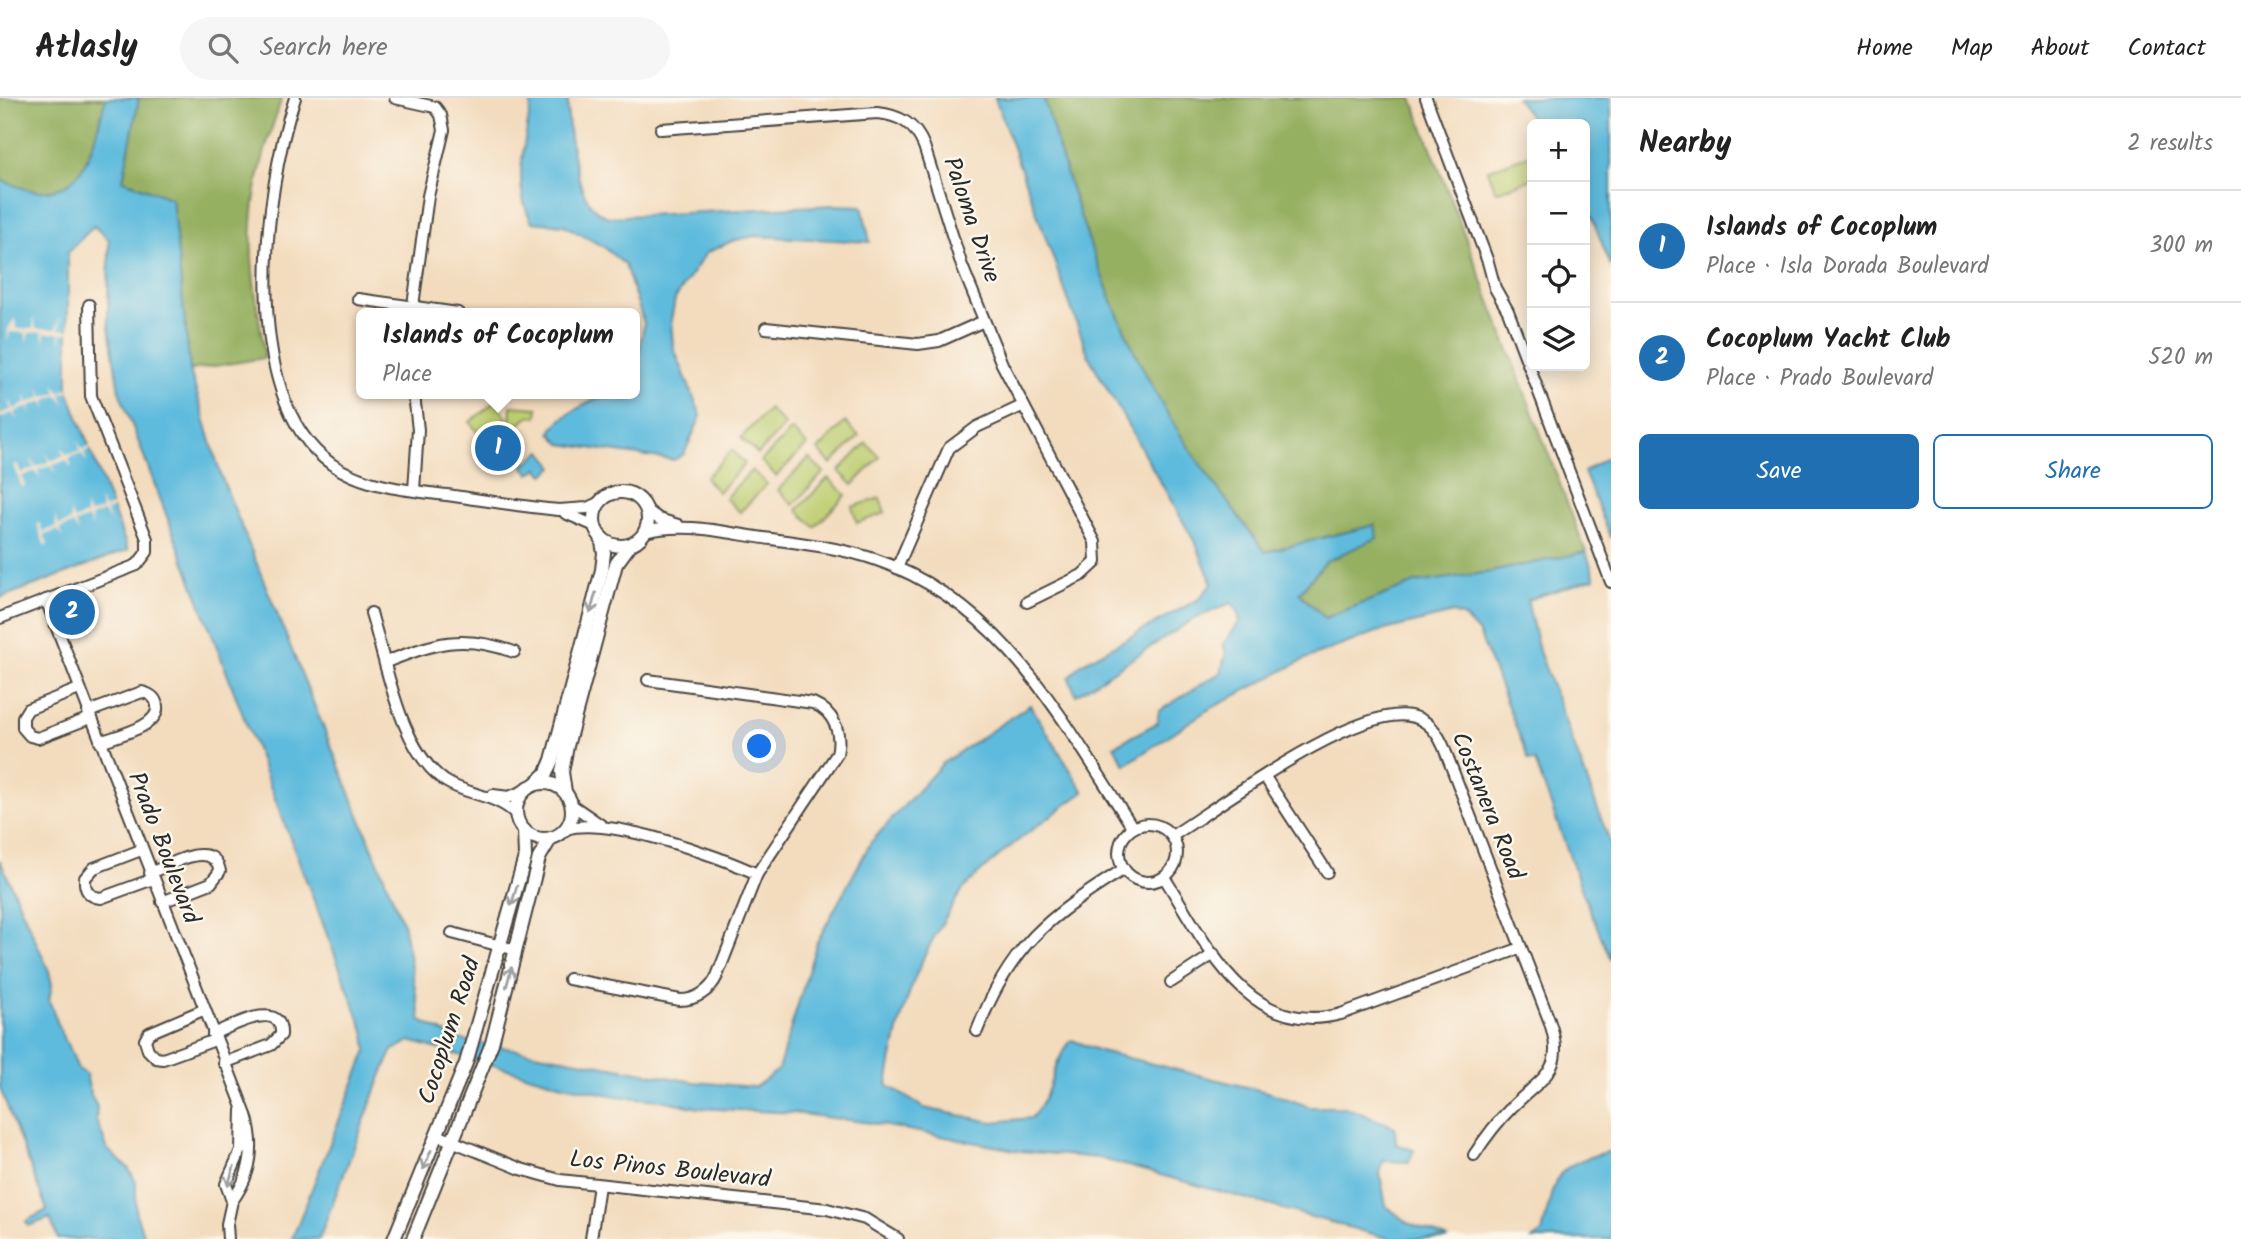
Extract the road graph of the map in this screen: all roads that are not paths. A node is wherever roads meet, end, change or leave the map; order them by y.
1 (295, 98) edge
2 (395, 98) edge
3 (1426, 98) edge
4 (661, 129) dead end
5 (358, 299) dead end
6 (89, 305) dead end
7 (402, 308) edge
8 (412, 308) edge
9 (984, 321) junction
10 (766, 328) dead end
11 (415, 399) edge
12 (1022, 406) junction
13 (414, 490) junction
14 (598, 503) junction
15 (559, 510) junction
16 (648, 511) junction
17 (680, 527) junction
18 (598, 531) junction
19 (645, 532) junction
20 (630, 545) junction
21 (897, 568) junction
22 (1611, 582) edge
23 (46, 600) junction
24 (1027, 601) dead end
25 (371, 613) dead end
26 (0, 618) edge
27 (514, 652) dead end
28 (386, 662) junction
29 (648, 680) dead end
30 (79, 689) junction
31 (89, 715) junction
32 (100, 742) junction
33 (1265, 777) junction
34 (530, 788) junction
35 (565, 792) junction
36 (487, 796) junction
37 (572, 805) junction
38 (517, 815) junction
39 (601, 825) junction
40 (1133, 828) junction
41 (566, 829) junction
42 (524, 830) junction
43 (1172, 836) junction
44 (551, 838) junction
45 (141, 850) junction
46 (1124, 869) junction
47 (1327, 872) dead end
48 (757, 874) junction
49 (152, 876) junction
50 (1164, 877) junction
51 (162, 902) junction
52 (452, 933) dead end
53 (499, 946) junction
54 (1521, 948) junction
55 (516, 950) junction
56 (1214, 954) junction
57 (569, 979) dead end
58 (1171, 982) dead end
59 (203, 1010) junction
60 (977, 1031) dead end
61 (214, 1037) junction
62 (224, 1063) junction
63 (242, 1110) junction
64 (438, 1135) junction
65 (454, 1142) junction
66 (1474, 1155) dead end
67 (599, 1185) junction
68 (232, 1201) junction
69 (228, 1239) edge
70 (394, 1239) edge
71 (413, 1239) edge
72 (591, 1239) edge
73 (898, 1239) edge

1 - 13 street
2 - 8 street
3 - 22 street
4 - 9 street, Paloma Drive
5 - 7 street
6 - 23 street
9 - 10 street
9 - 12 street, Paloma Drive
11 - 13 street
12 - 21 street
12 - 24 street, Paloma Drive
13 - 15 street
14 - 15 street
14 - 16 street
14 - 18 street
15 - 18 street
16 - 17 street
16 - 19 street
17 - 19 street
17 - 21 street
18 - 20 street
18 -> 34 street
19 - 20 street
20 - 35 street
21 - 40 street
23 - 26 street
23 - 30 street, Prado Boulevard
25 - 28 street
27 - 28 street
28 - 36 street
29 - 48 street
30 - 31 street, Prado Boulevard
30 - 31 street
31 - 32 street, Prado Boulevard
31 - 32 street
32 - 45 street, Prado Boulevard
33 - 43 street, Costanera Road
33 - 47 street
33 - 54 street, Costanera Road
34 - 35 street
34 - 36 street
34 - 38 street
35 - 37 street
36 - 38 street
37 - 39 street
37 - 41 street
38 - 42 street, Cocoplum Road
39 - 41 street
39 - 48 street
40 - 43 street
40 - 46 street
41 - 44 street
42 - 44 street
42 -> 53 street, Cocoplum Road
43 - 50 street
44 - 55 street, Cocoplum Road
45 - 49 street, Prado Boulevard
45 - 49 street
46 - 50 street
46 - 60 street
48 - 57 street
49 - 51 street, Prado Boulevard
49 - 51 street
50 - 56 street
51 - 59 street, Prado Boulevard
52 - 53 street
53 - 55 street
53 - 64 street, Cocoplum Road
54 - 56 street
54 - 66 street, Costanera Road
65 -> 55 street, Cocoplum Road
56 - 58 street
59 - 61 street, Prado Boulevard
59 - 61 street
61 - 62 street, Prado Boulevard
61 - 62 street
62 - 63 street, Prado Boulevard
63 -> 68 street, Prado Boulevard
63 - 68 street, Prado Boulevard
64 - 65 street, Los Pinos Boulevard
64 -> 70 street, Cocoplum Road
65 - 67 street, Los Pinos Boulevard
65 - 71 street, Cocoplum Road
67 - 72 street
67 - 73 street, Los Pinos Boulevard
68 - 69 street, Prado Boulevard

